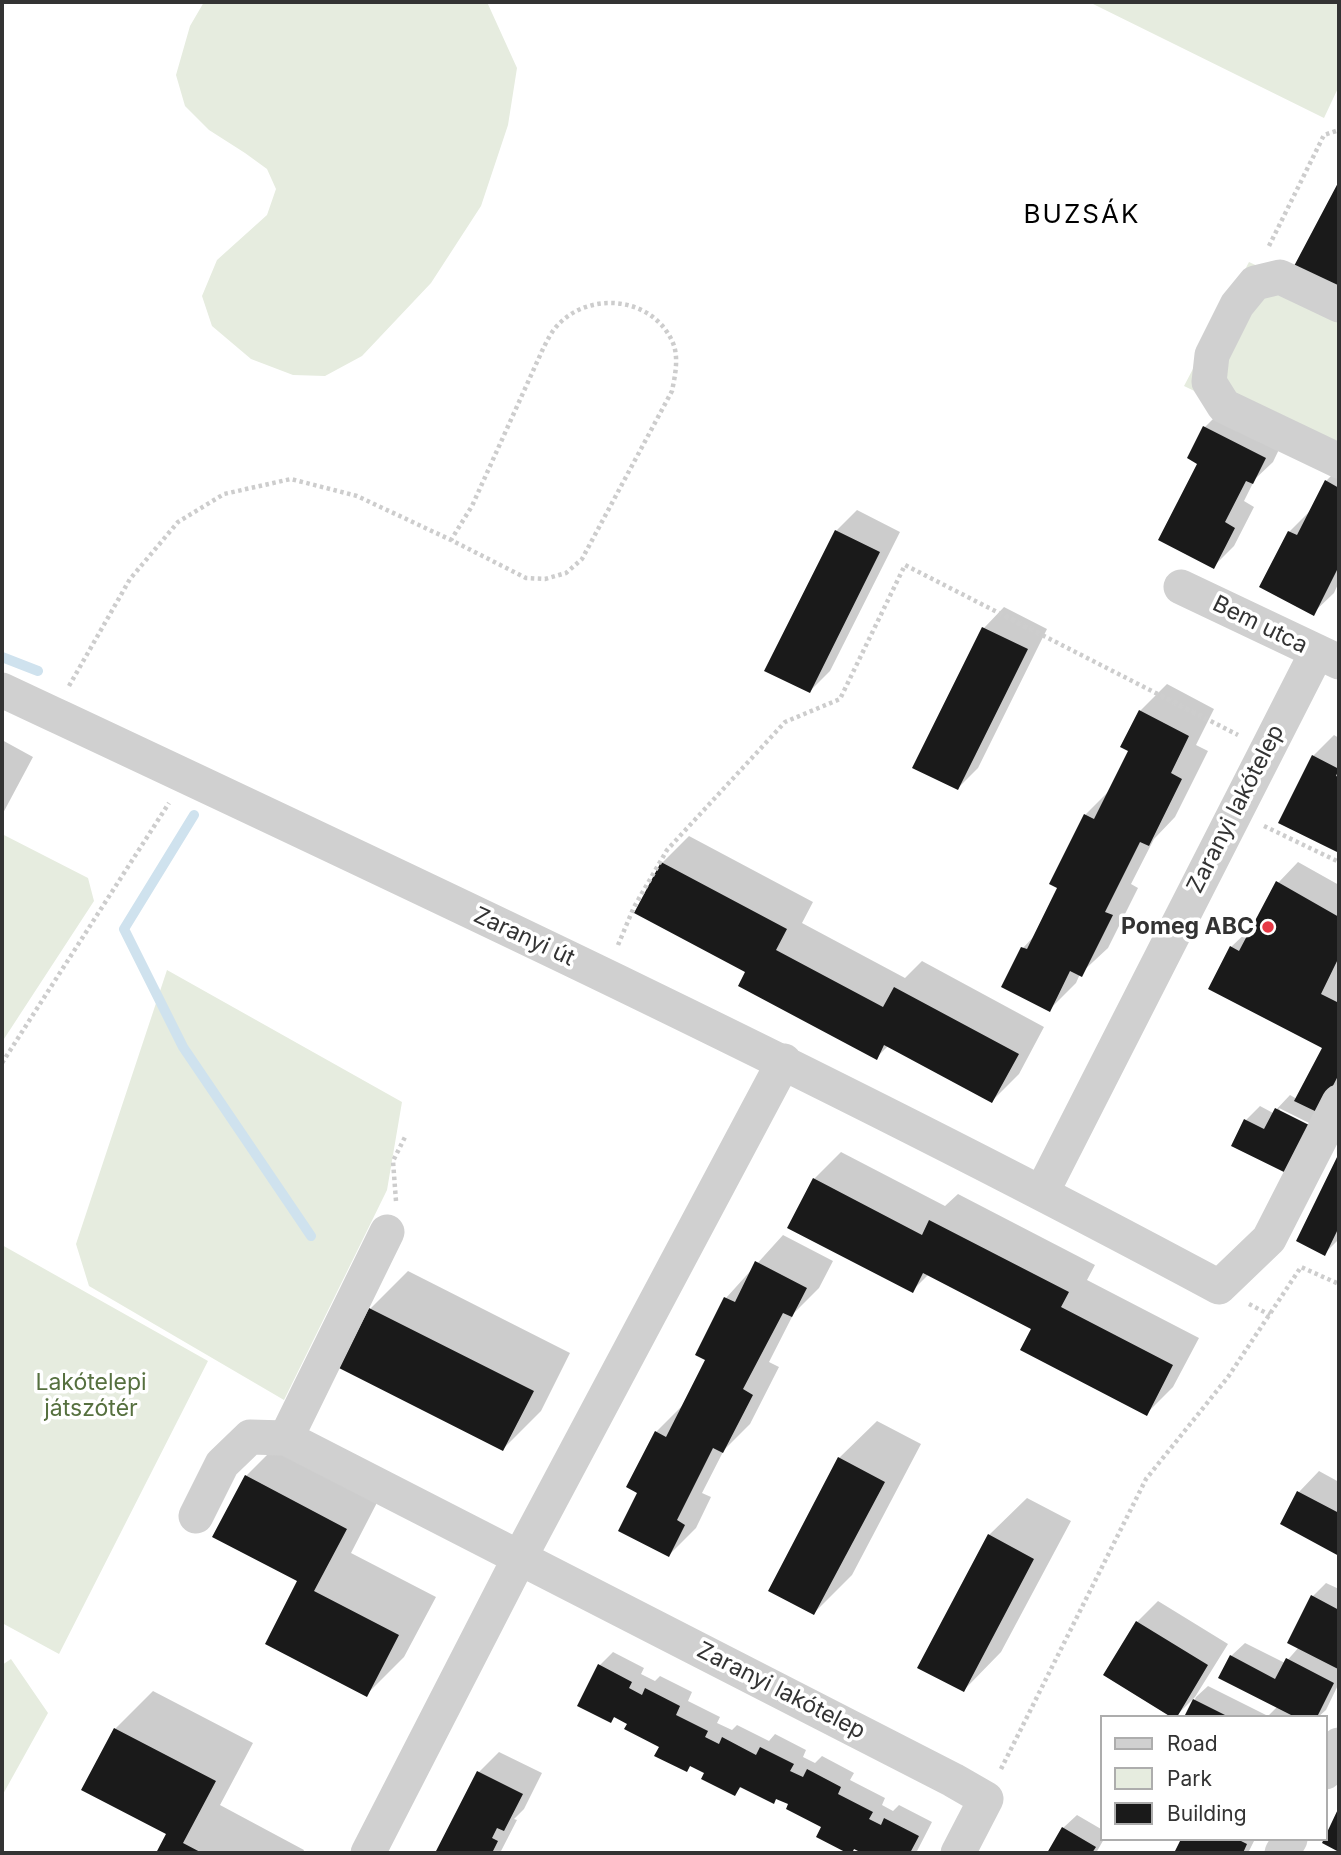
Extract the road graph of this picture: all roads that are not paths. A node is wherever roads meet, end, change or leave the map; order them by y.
1 (1339, 305) edge
2 (1339, 461) edge
3 (1181, 587) dead end
4 (1328, 657) edge
5 (2, 690) edge
6 (784, 1061) junction
7 (1339, 1102) edge
8 (1042, 1192) junction
9 (387, 1232) road end
10 (286, 1438) junction
11 (196, 1516) dead end
12 (520, 1557) junction
13 (1339, 1745) edge
14 (1327, 1768) edge
15 (368, 1853) edge
16 (958, 1853) edge

1 - 2 street
3 - 4 street, Bem utca
4 - 8 street, Zaranyi lakótelep
5 - 6 street, Zaranyi út
6 - 8 street, Zaranyi út
6 - 12 street
7 - 8 street, Zaranyi út
9 - 10 street
10 - 11 street, Zaranyi lakótelep
10 - 12 street, Zaranyi lakótelep
12 - 15 street
12 - 16 street, Zaranyi lakótelep
13 - 14 street

